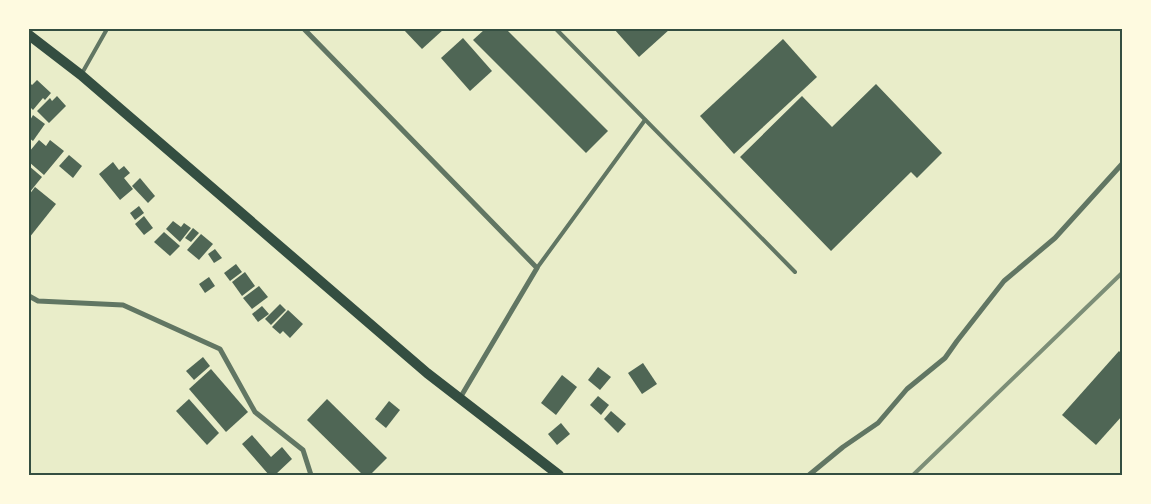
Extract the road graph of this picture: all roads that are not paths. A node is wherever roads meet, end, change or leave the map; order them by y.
1 (107, 29) edge
2 (304, 29) edge
3 (556, 29) edge
4 (29, 35) edge
5 (81, 75) junction
6 (645, 120) junction
7 (1122, 164) edge
8 (537, 268) junction
9 (795, 272) dead end
10 (29, 296) edge
11 (460, 398) junction
12 (311, 475) edge
13 (559, 475) edge
14 (809, 475) edge

1 - 5 lane
2 - 8 street
3 - 6 lane
4 - 5 main road
5 - 11 main road
6 - 8 lane
6 - 9 lane
7 - 14 street
8 - 11 street
10 - 12 street
11 - 13 main road

